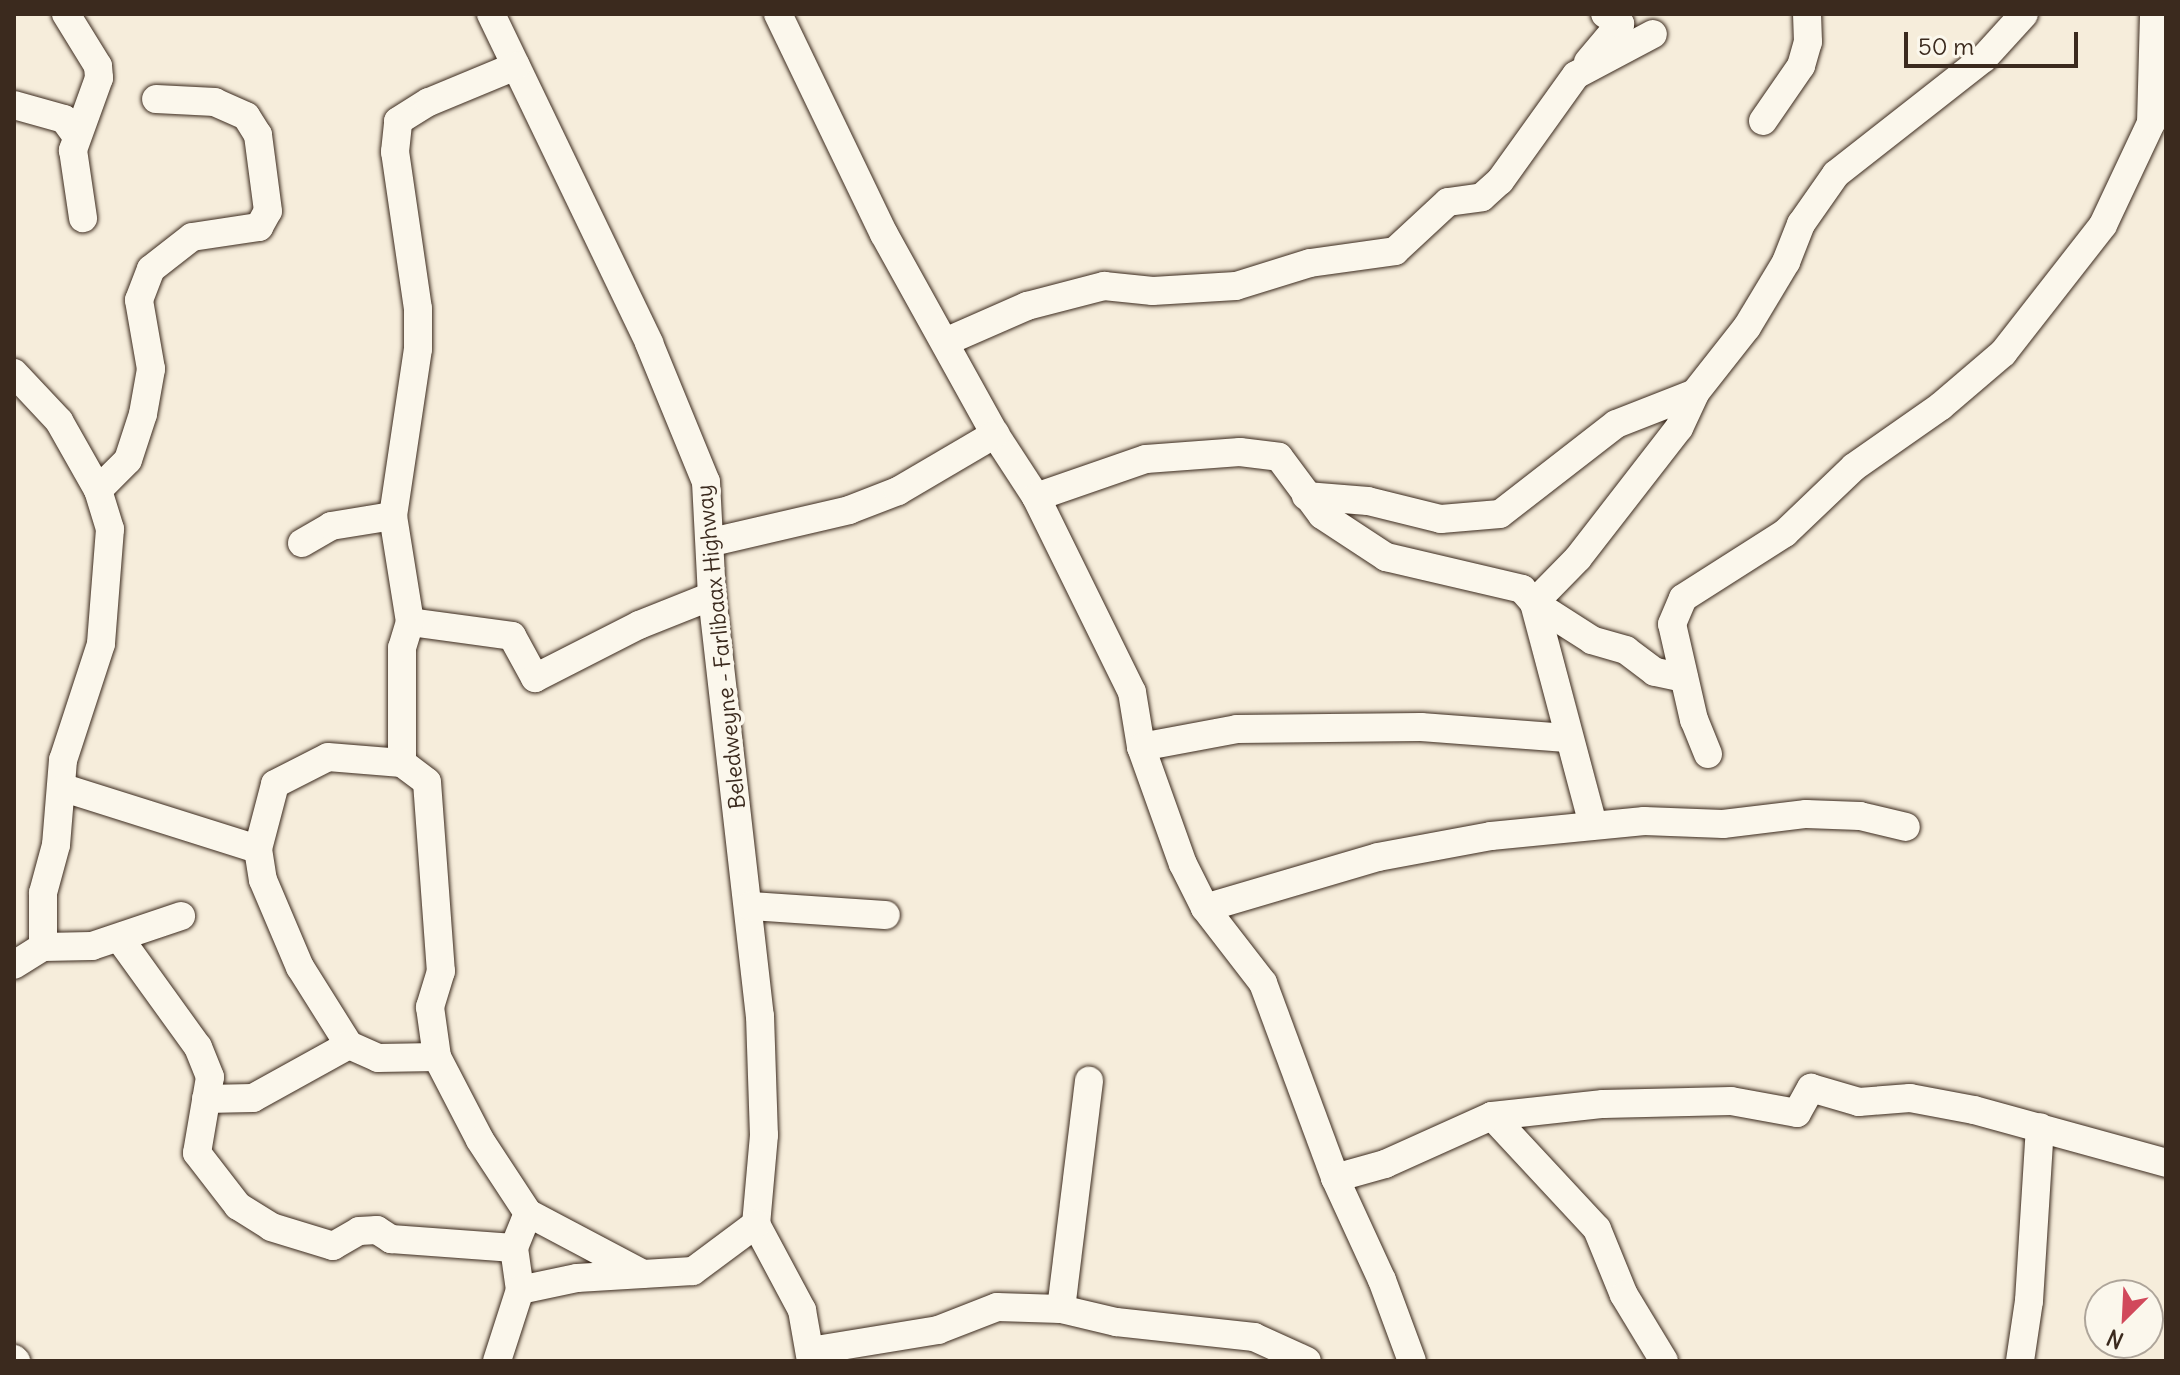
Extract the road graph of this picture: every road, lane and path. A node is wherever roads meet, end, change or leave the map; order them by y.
1 (68, 14) edge
2 (491, 14) edge
3 (778, 14) edge
4 (1605, 14) edge
5 (1807, 14) edge
6 (1824, 14) edge
7 (2024, 14) edge
8 (2154, 14) edge
9 (90, 34) dead end
10 (1653, 34) dead end
11 (1808, 42) junction
12 (516, 66) junction
13 (1576, 75) junction
14 (156, 99) dead end
15 (14, 105) edge
16 (1763, 121) dead end
17 (75, 134) junction
18 (83, 218) dead end
19 (945, 342) junction
20 (14, 373) edge
21 (1695, 393) junction
22 (995, 434) junction
23 (98, 490) junction
24 (1306, 496) junction
25 (1036, 497) junction
26 (393, 516) junction
27 (712, 542) junction
28 (302, 543) dead end
29 (712, 596) junction
30 (1534, 603) junction
31 (410, 622) junction
32 (1684, 678) junction
33 (1567, 738) junction
34 (1141, 747) junction
35 (1708, 754) dead end
36 (402, 763) junction
37 (64, 788) junction
38 (1593, 825) junction
39 (1906, 827) dead end
40 (258, 849) junction
41 (750, 906) junction
42 (1205, 908) junction
43 (886, 915) dead end
44 (181, 916) dead end
45 (120, 939) junction
46 (43, 947) junction
47 (14, 965) edge
48 (349, 1045) junction
49 (437, 1057) junction
50 (1089, 1081) dead end
51 (206, 1099) junction
52 (1492, 1116) junction
53 (2040, 1127) junction
54 (2166, 1163) edge
55 (1335, 1178) junction
56 (528, 1213) junction
57 (756, 1224) junction
58 (514, 1248) junction
59 (643, 1275) junction
60 (520, 1290) junction
61 (1061, 1309) junction
62 (1254, 1349) edge
63 (810, 1356) edge
64 (497, 1361) edge
65 (1307, 1361) edge
66 (1412, 1361) edge
67 (1664, 1361) edge
68 (2020, 1361) edge

1 - 9 street
1 - 17 street
2 - 12 street, Beledweyne - Farlibaax Highway
3 - 19 street
4 - 13 street
5 - 11 street
6 - 11 street
7 - 21 street
8 - 32 street
10 - 13 street
11 - 16 street
12 - 26 street
12 - 27 street, Beledweyne - Farlibaax Highway
13 - 19 street
14 - 23 street
15 - 17 street
17 - 18 street
19 - 22 street
20 - 23 street
21 - 24 street
21 - 30 street
22 - 25 street
22 - 27 street
23 - 37 street
24 - 25 street
24 - 30 street
25 - 34 street
26 - 28 street
26 - 31 street
27 - 29 street, Beledweyne - Farlibaax Highway
29 - 31 street
29 - 41 street, Beledweyne - Farlibaax Highway
30 - 32 street
30 - 33 street
31 - 36 street
32 - 35 street
33 - 34 street
33 - 38 street
34 - 42 street
36 - 40 street
36 - 49 street
37 - 40 street
37 - 46 street
38 - 39 street
38 - 42 street
40 - 48 street
41 - 43 street
41 - 57 street, Beledweyne - Farlibaax Highway
42 - 55 street
44 - 45 street
45 - 46 street
45 - 51 street
46 - 47 street
48 - 49 street
48 - 51 street
49 - 56 street
50 - 61 street
51 - 58 street
52 - 53 street
52 - 55 street
52 - 67 street
53 - 54 street
53 - 68 street
55 - 66 street
56 - 58 street
56 - 59 street
57 - 59 street
57 - 63 street
58 - 60 street
59 - 60 street
60 - 64 street
61 - 62 street
61 - 63 street
62 - 65 street

